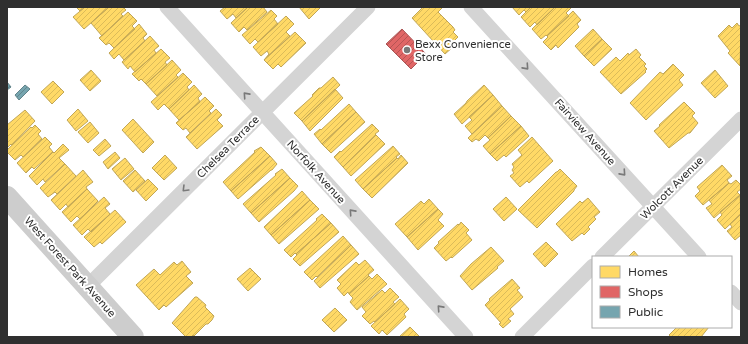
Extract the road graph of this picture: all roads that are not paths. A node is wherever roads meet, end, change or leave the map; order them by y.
1 (167, 7) edge
2 (368, 7) edge
3 (471, 7) edge
4 (262, 112) junction
5 (741, 119) edge
6 (7, 197) edge
7 (653, 207) junction
8 (603, 256) edge
9 (698, 256) edge
10 (592, 267) edge
11 (88, 286) junction
12 (732, 293) edge
13 (741, 303) edge
14 (125, 332) edge
15 (466, 337) edge
16 (522, 337) edge

4 -> 1 street, Norfolk Avenue
2 - 4 street, Chelsea Terrace
3 -> 7 street, Fairview Avenue
4 -> 11 street, Chelsea Terrace
15 -> 4 street, Norfolk Avenue
5 - 7 street, Wolcott Avenue
6 - 11 main road, West Forest Park Avenue
7 - 8 street, Wolcott Avenue
7 - 9 street, Fairview Avenue
10 - 16 street
11 - 14 main road, West Forest Park Avenue
12 - 13 street

